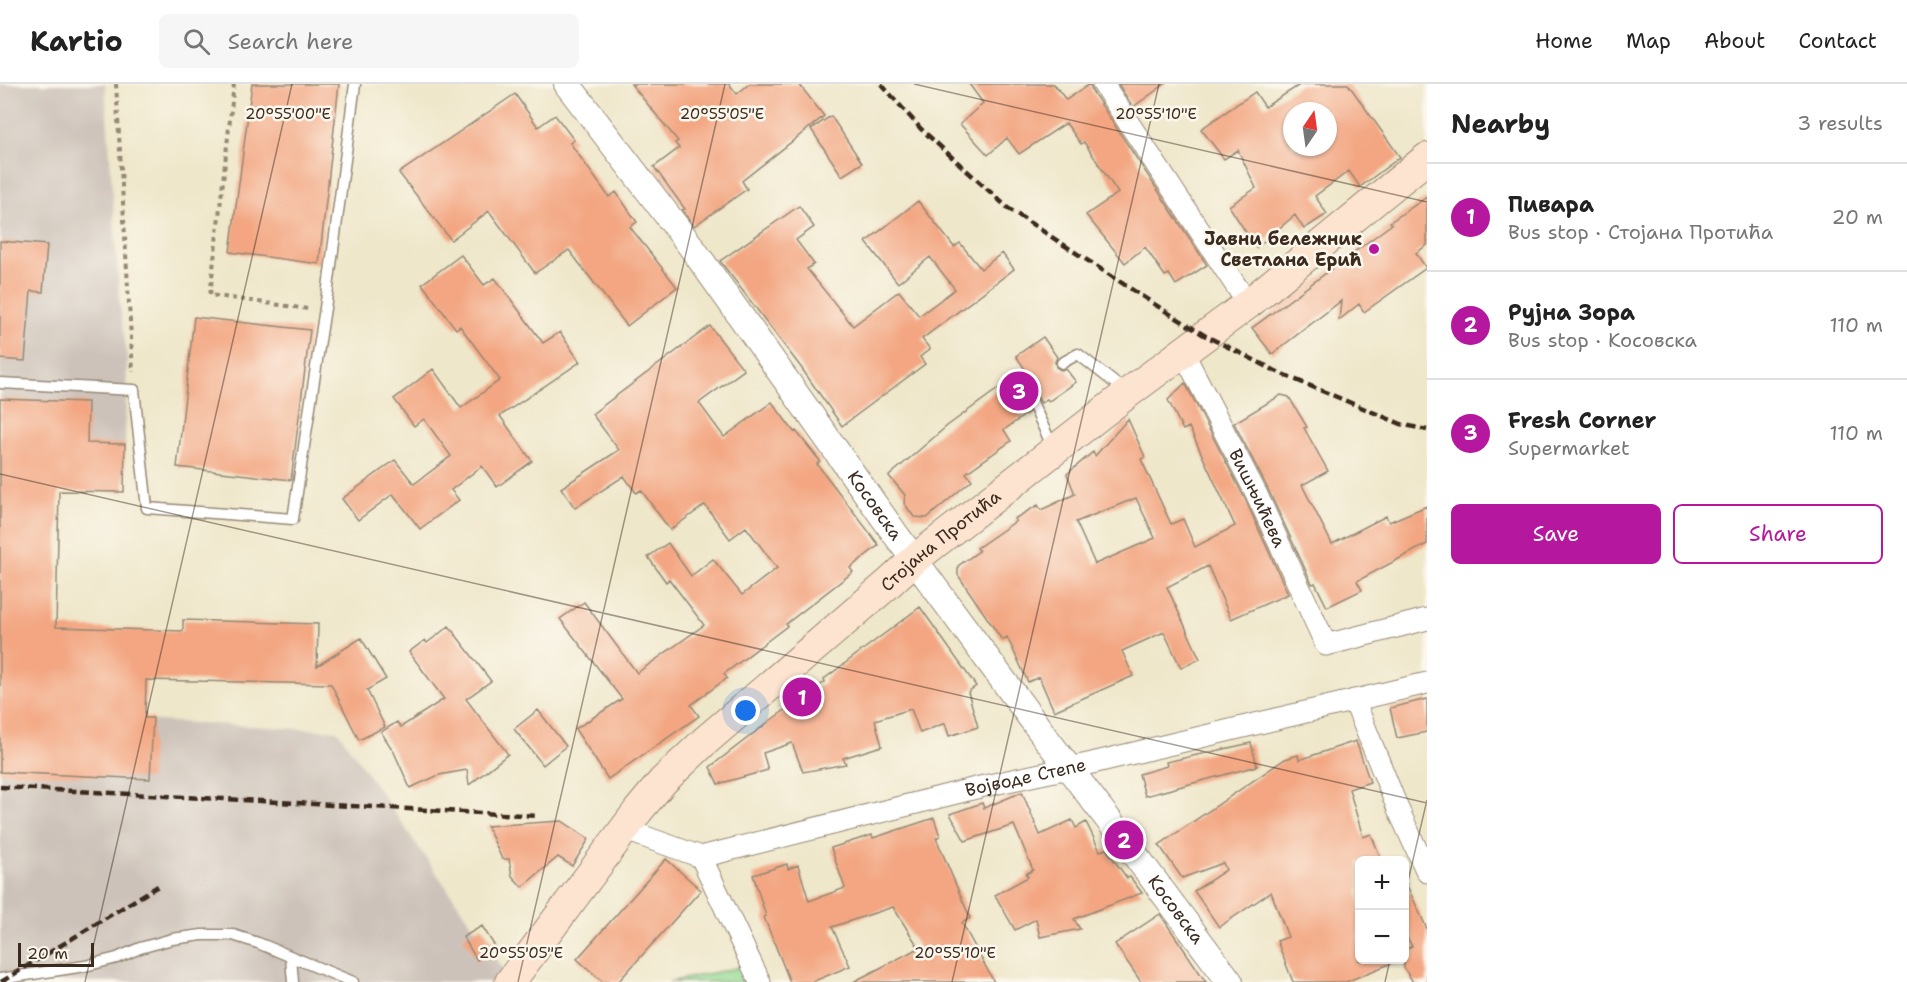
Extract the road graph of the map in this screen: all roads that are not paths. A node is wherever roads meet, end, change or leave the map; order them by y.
1 (355, 84) edge
2 (567, 84) edge
3 (1103, 84) edge
4 (1427, 158) edge
5 (1248, 304) junction
6 (1183, 352) junction
7 (1062, 363) dead end
8 (0, 383) edge
9 (1128, 393) junction
10 (1032, 402) dead end
11 (1055, 452) junction
12 (915, 559) junction
13 (1427, 619) edge
14 (1427, 683) edge
15 (1354, 700) junction
16 (1067, 767) junction
17 (626, 830) junction
18 (701, 857) junction
19 (1427, 872) edge
20 (291, 958) junction
21 (0, 979) edge
22 (293, 982) edge
23 (353, 982) edge
24 (510, 982) edge
25 (760, 982) edge
26 (1230, 982) edge

1 - 8 lane
2 - 12 street, Косовска
3 - 5 street
4 - 5 main road, Стојана Протића
5 - 6 main road, Стојана Протића
6 - 9 main road, Стојана Протића
6 - 13 street, Вишњићева
7 - 9 lane
9 - 11 main road, Стојана Протића
10 - 11 lane
11 - 12 main road, Стојана Протића
12 - 16 street, Косовска
12 - 17 main road, Стојана Протића
14 - 15 street, Војводе Степе
15 - 16 street, Војводе Степе
15 - 19 street
16 - 18 street, Војводе Степе
16 - 26 street, Косовска
17 - 18 street
17 - 24 main road, Стојана Протића
18 - 25 street
20 - 21 lane
20 - 22 lane
20 - 23 lane

